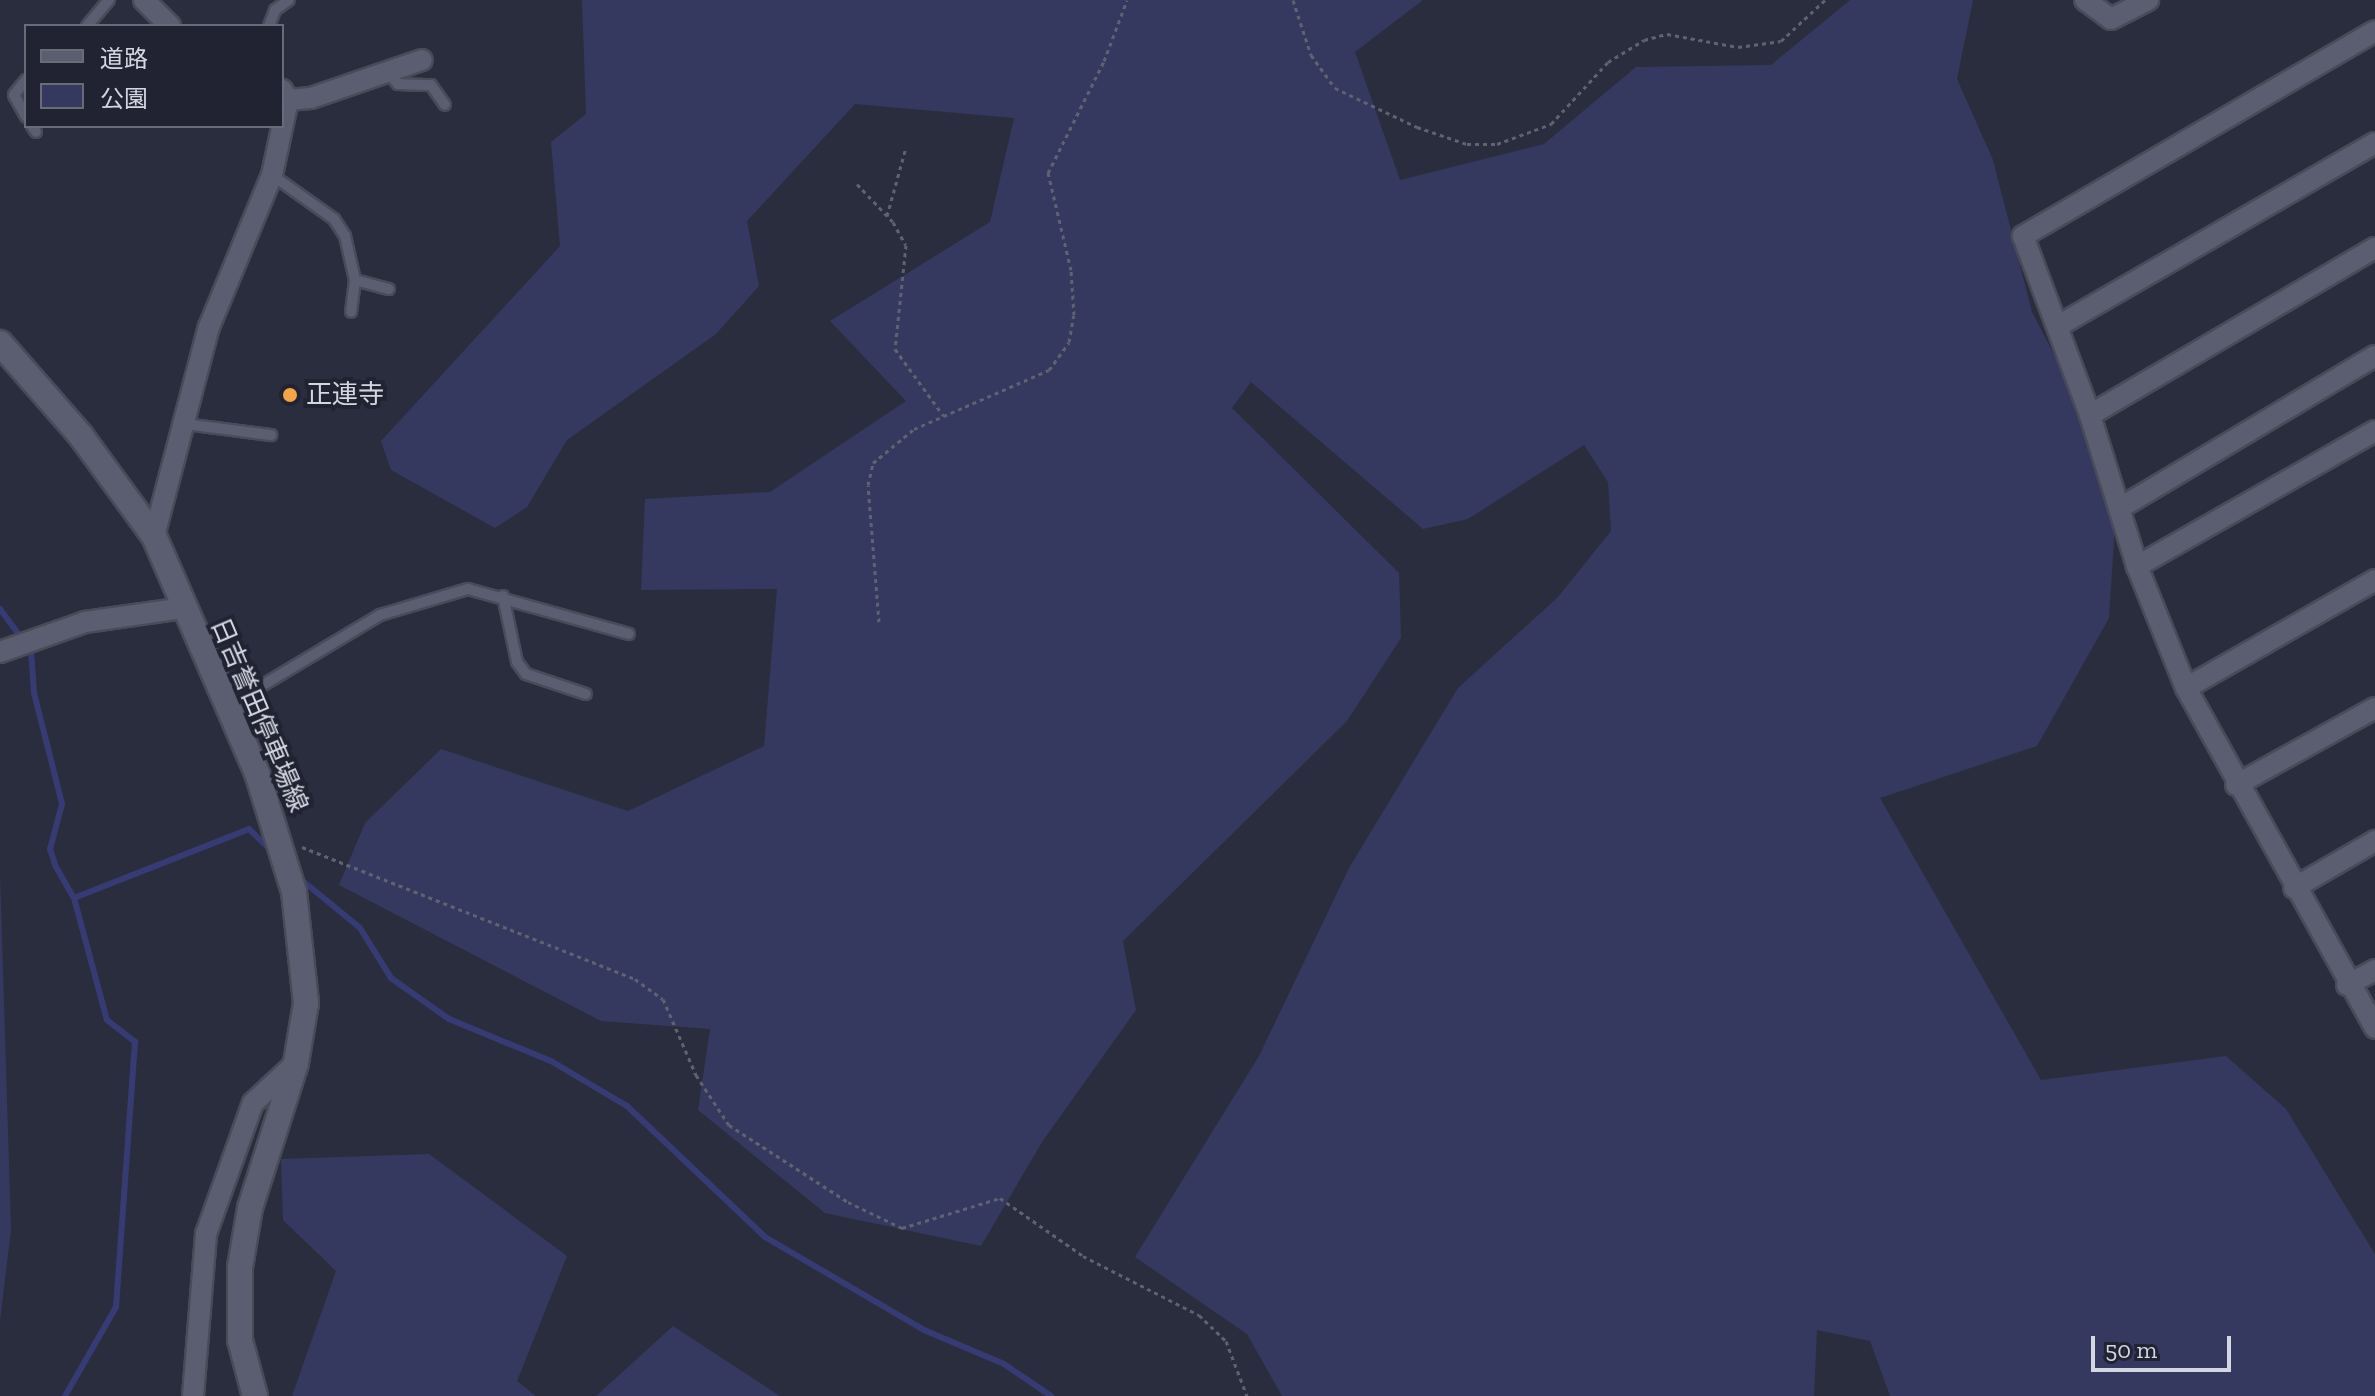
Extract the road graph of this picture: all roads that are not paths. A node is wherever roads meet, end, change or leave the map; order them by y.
1 (109, 0) edge
2 (144, 0) edge
3 (289, 0) edge
4 (2085, 0) edge
5 (2148, 0) edge
6 (89, 24) edge
7 (168, 24) edge
8 (270, 24) edge
9 (2375, 31) edge
10 (422, 60) dead end
11 (389, 74) junction
12 (24, 82) edge
13 (285, 95) edge
14 (445, 105) dead end
15 (24, 113) edge
16 (280, 128) edge
17 (2375, 143) edge
18 (272, 175) junction
19 (2375, 248) edge
20 (355, 280) junction
21 (389, 289) dead end
22 (351, 312) dead end
23 (2058, 326) junction
24 (0, 343) edge
25 (2375, 356) edge
26 (2090, 415) junction
27 (185, 424) junction
28 (2375, 431) edge
29 (271, 435) dead end
30 (2120, 508) junction
31 (154, 536) junction
32 (2137, 566) junction
33 (2375, 580) edge
34 (503, 596) junction
35 (183, 608) junction
36 (629, 634) dead end
37 (0, 652) edge
38 (2186, 688) junction
39 (586, 694) dead end
40 (228, 706) junction
41 (2375, 708) edge
42 (2236, 785) junction
43 (2375, 841) edge
44 (2294, 888) junction
45 (2375, 970) edge
46 (2347, 985) junction
47 (2375, 1028) edge
48 (296, 1063) junction
49 (193, 1396) edge
50 (255, 1396) edge

1 - 6 lane
2 - 7 street
3 - 8 lane
4 - 5 street
9 - 23 street
10 - 11 street
11 - 13 street
11 - 14 lane
12 - 15 lane
16 - 18 street
17 - 23 street
18 - 20 lane
18 - 27 street
19 - 26 street
20 - 21 lane
20 - 22 lane
23 - 26 street
24 - 31 main road, 日吉誉田停車場線
25 - 30 street
26 - 30 street
27 - 29 lane
27 - 31 street
28 - 32 street
30 - 32 street
31 - 35 main road, 日吉誉田停車場線
32 - 38 street
33 - 38 street
34 - 36 lane
34 - 39 lane
34 - 40 lane
35 - 37 street
35 - 40 main road, 日吉誉田停車場線
38 - 42 street
40 - 48 main road, 日吉誉田停車場線
41 - 42 street
42 - 44 street
43 - 44 street
44 - 46 street
45 - 46 street
46 - 47 street
48 - 49 street
48 - 50 main road, 日吉誉田停車場線

